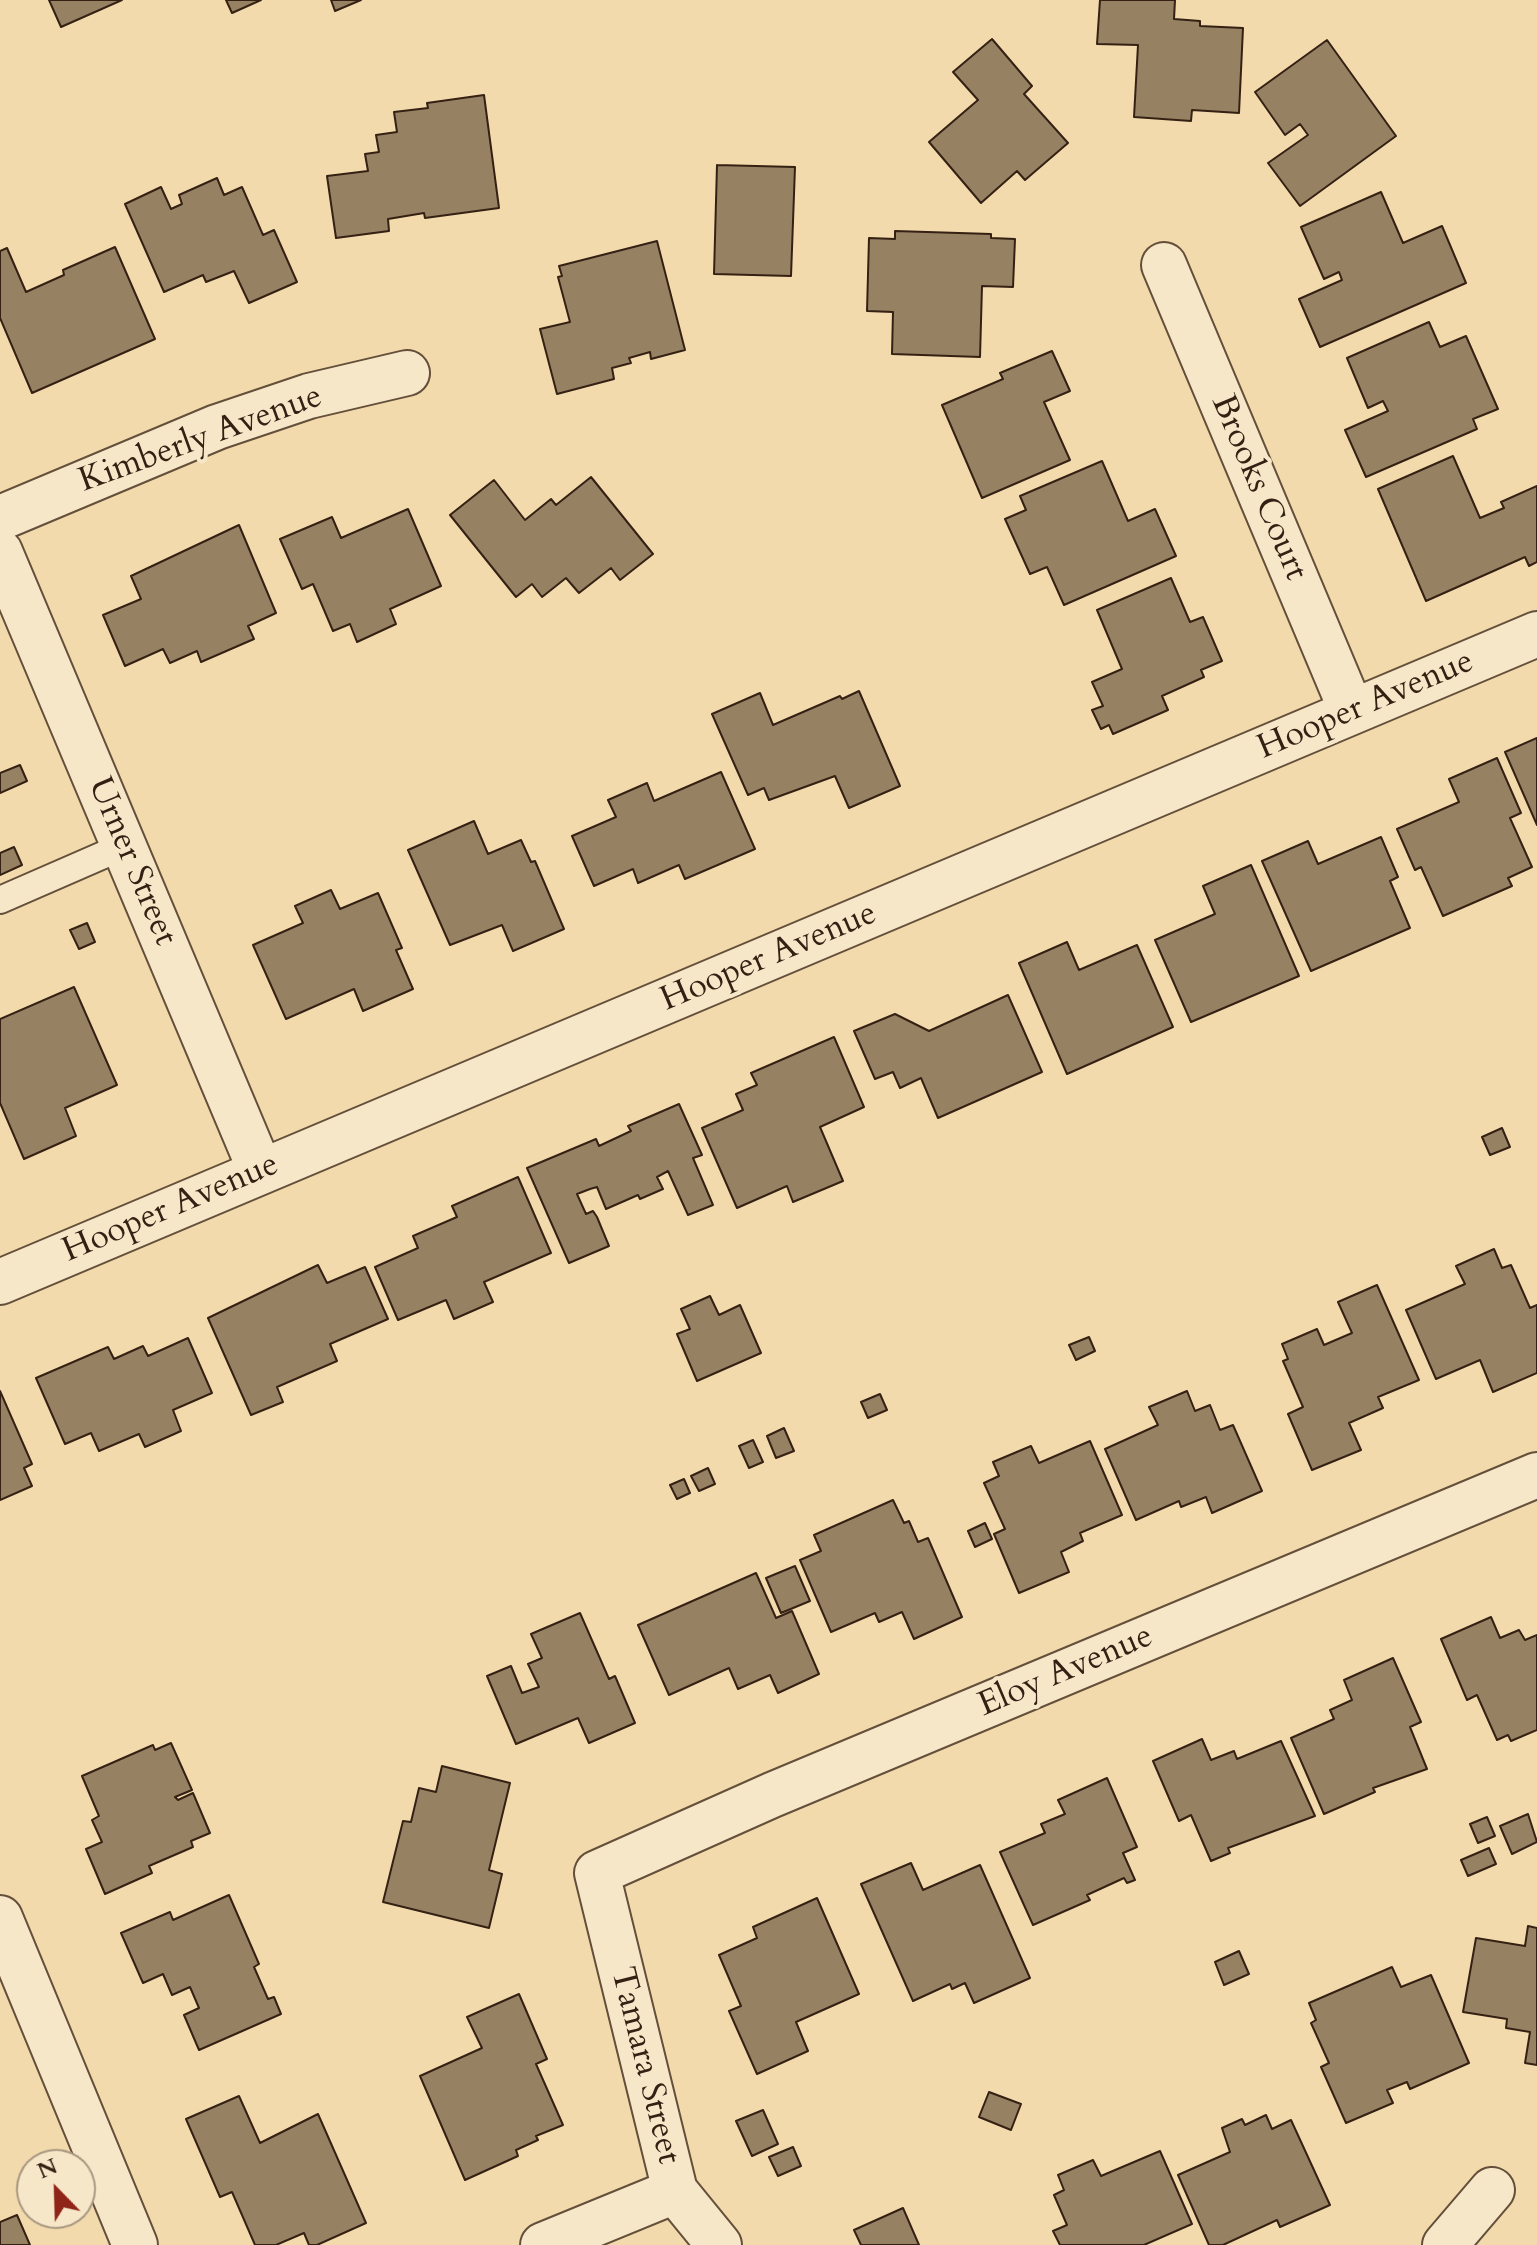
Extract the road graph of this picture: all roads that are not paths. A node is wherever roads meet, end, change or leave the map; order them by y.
1 (1164, 265) dead end
2 (407, 373) dead end
3 (0, 518) edge
4 (0, 552) edge
5 (1537, 634) edge
6 (1352, 712) junction
7 (124, 846) junction
8 (0, 900) edge
9 (261, 1172) junction
10 (0, 1282) edge
11 (1537, 1475) edge
12 (597, 1873) joint
13 (0, 1918) edge
14 (1492, 2190) dead end
15 (675, 2191) junction
16 (135, 2245) edge
17 (543, 2245) edge
18 (719, 2245) edge
19 (1445, 2245) edge

1 - 6 street, Brooks Court
2 - 3 street, Kimberly Avenue
4 - 7 street, Urner Street
5 - 6 street, Hooper Avenue
6 - 9 street, Hooper Avenue
7 - 8 lane
7 - 9 street, Urner Street
9 - 10 street, Hooper Avenue
11 - 12 street, Eloy Avenue
12 - 15 street, Tamara Street
13 - 16 street
14 - 19 street
15 - 17 street
15 - 18 street, Tamara Street

